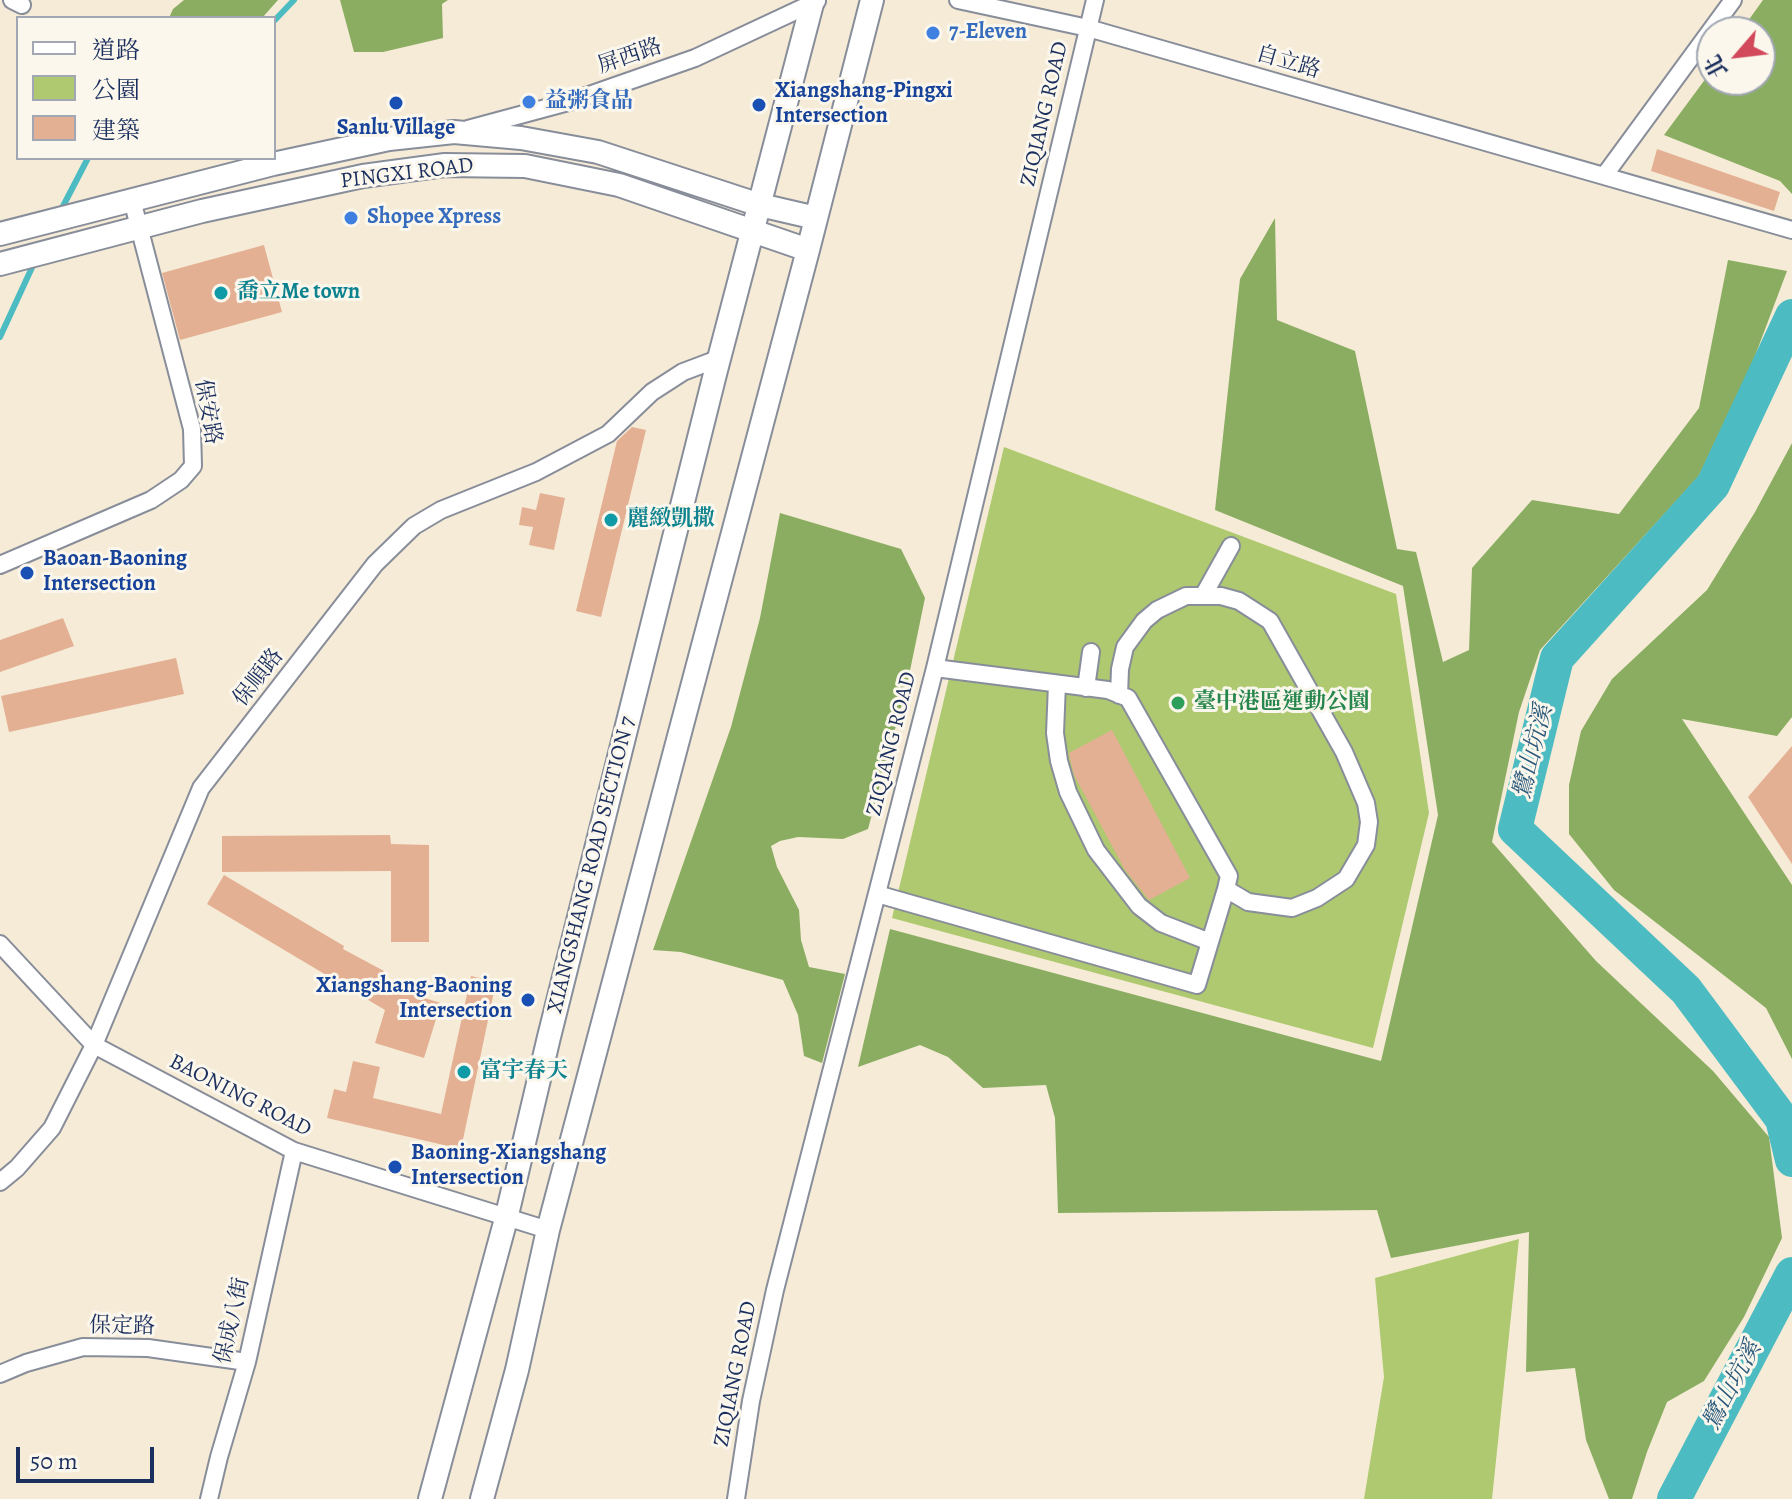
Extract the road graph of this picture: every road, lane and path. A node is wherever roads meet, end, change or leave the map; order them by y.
1 (811, 0) edge
2 (872, 0) edge
3 (958, 0) edge
4 (1095, 0) edge
5 (1726, 2) edge
6 (1088, 28) junction
7 (454, 132) junction
8 (1604, 176) junction
9 (132, 200) junction
10 (760, 205) junction
11 (816, 218) junction
12 (140, 227) junction
13 (1792, 230) edge
14 (754, 232) junction
15 (0, 234) edge
16 (808, 250) junction
17 (8, 262) edge
18 (720, 358) junction
19 (1231, 546) dead end
20 (0, 565) edge
21 (1203, 596) junction
22 (1091, 652) dead end
23 (935, 668) junction
24 (1057, 684) junction
25 (1086, 688) junction
26 (1119, 695) junction
27 (1226, 889) junction
28 (877, 894) junction
29 (1210, 942) junction
30 (0, 944) edge
31 (94, 1045) junction
32 (294, 1151) junction
33 (0, 1182) edge
34 (506, 1219) junction
35 (548, 1230) junction
36 (247, 1362) junction
37 (0, 1374) edge
38 (209, 1499) edge
39 (430, 1499) edge
40 (482, 1499) edge
41 (736, 1499) edge

1 - 7 street, 屏西路
1 - 10 main road, XIANGSHANG ROAD SECTION 7
2 - 11 main road
3 - 6 street, 自立路
4 - 6 street, ZIQIANG ROAD
5 - 8 street
6 - 8 street, 自立路
6 - 23 street, ZIQIANG ROAD
7 - 9 main road, PINGXI ROAD
7 - 10 main road, PINGXI ROAD
8 - 13 street, 自立路
9 - 12 street, 保安路
9 - 15 main road, PINGXI ROAD
10 - 11 main road, PINGXI ROAD
10 - 14 main road, XIANGSHANG ROAD SECTION 7
11 - 16 main road
12 - 14 main road, PINGXI ROAD
12 - 17 main road, PINGXI ROAD
12 - 20 street, 保安路
14 - 16 main road, PINGXI ROAD
14 - 18 main road, XIANGSHANG ROAD SECTION 7
16 - 35 main road
18 - 31 street, 保順路
18 - 34 main road, XIANGSHANG ROAD SECTION 7
19 - 21 street
21 - 26 street
21 - 27 street
22 - 25 street
23 - 24 street
23 - 28 street, ZIQIANG ROAD
24 - 25 street
24 - 29 street
25 - 26 street
26 - 27 street
27 - 29 street
28 - 29 street
28 - 41 street, ZIQIANG ROAD
30 - 31 street, BAONING ROAD
31 - 32 street, BAONING ROAD
31 - 33 street, 保順路
32 - 34 street, BAONING ROAD
32 - 36 street, 保成八街
34 - 35 street, BAONING ROAD
34 - 39 main road, XIANGSHANG ROAD SECTION 7
35 - 40 main road
36 - 37 street, 保定路
36 - 38 street, 保成八街

